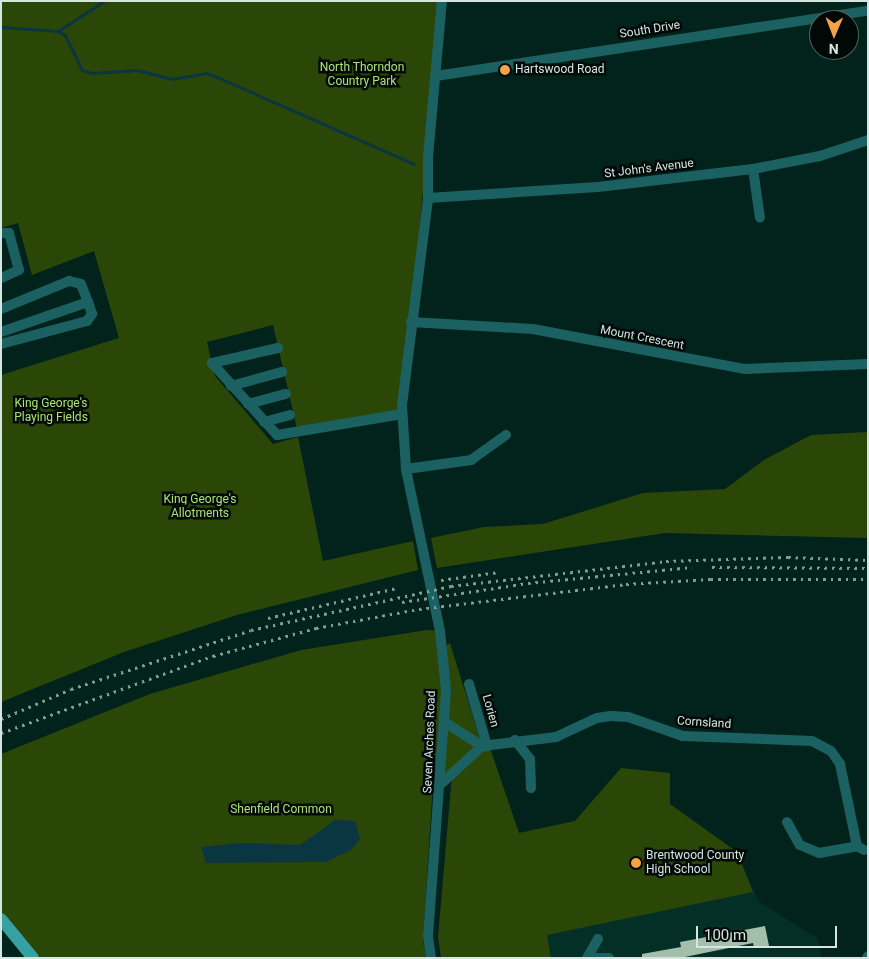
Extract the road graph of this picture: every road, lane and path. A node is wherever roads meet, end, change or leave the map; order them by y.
1 (442, 1) edge
2 (868, 11) edge
3 (436, 76) junction
4 (868, 140) edge
5 (753, 169) junction
6 (428, 198) junction
7 (760, 218) dead end
8 (1, 234) edge
9 (1, 278) edge
10 (88, 302) junction
11 (1, 309) edge
12 (411, 322) junction
13 (1, 332) edge
14 (1, 344) edge
15 (278, 348) dead end
16 (868, 364) edge
17 (282, 372) dead end
18 (232, 386) junction
19 (286, 394) dead end
20 (248, 404) junction
21 (402, 414) junction
22 (290, 415) dead end
23 (264, 422) junction
24 (506, 435) dead end
25 (406, 469) junction
26 (469, 684) dead end
27 (446, 723) junction
28 (515, 740) junction
29 (484, 746) junction
30 (442, 783) junction
31 (531, 788) dead end
32 (787, 822) dead end
33 (1, 919) edge
34 (598, 939) dead end
35 (33, 958) edge
36 (431, 958) edge
37 (587, 958) edge
38 (595, 958) edge
39 (610, 958) edge

1 - 3 street
2 - 3 street, South Drive
3 - 6 street
4 - 5 street, St John's Avenue
5 - 6 street, St John's Avenue
5 - 7 street
6 - 12 street
8 - 9 street
10 - 11 street
10 - 13 street
10 - 14 street
12 - 16 street, Mount Crescent
12 - 21 street
15 - 18 street
17 - 18 street
18 - 20 street
19 - 20 street
20 - 23 street
21 - 23 street
21 - 25 street
22 - 23 street
24 - 25 street
25 - 27 street, Seven Arches Road
26 - 29 street, Lorien
27 - 29 street
27 - 30 street, Seven Arches Road
28 - 29 street, Cornsland
28 - 31 street
28 - 32 street, Cornsland
29 - 30 street
30 - 36 street, Seven Arches Road
33 - 35 main road
34 - 37 street
38 - 39 street

